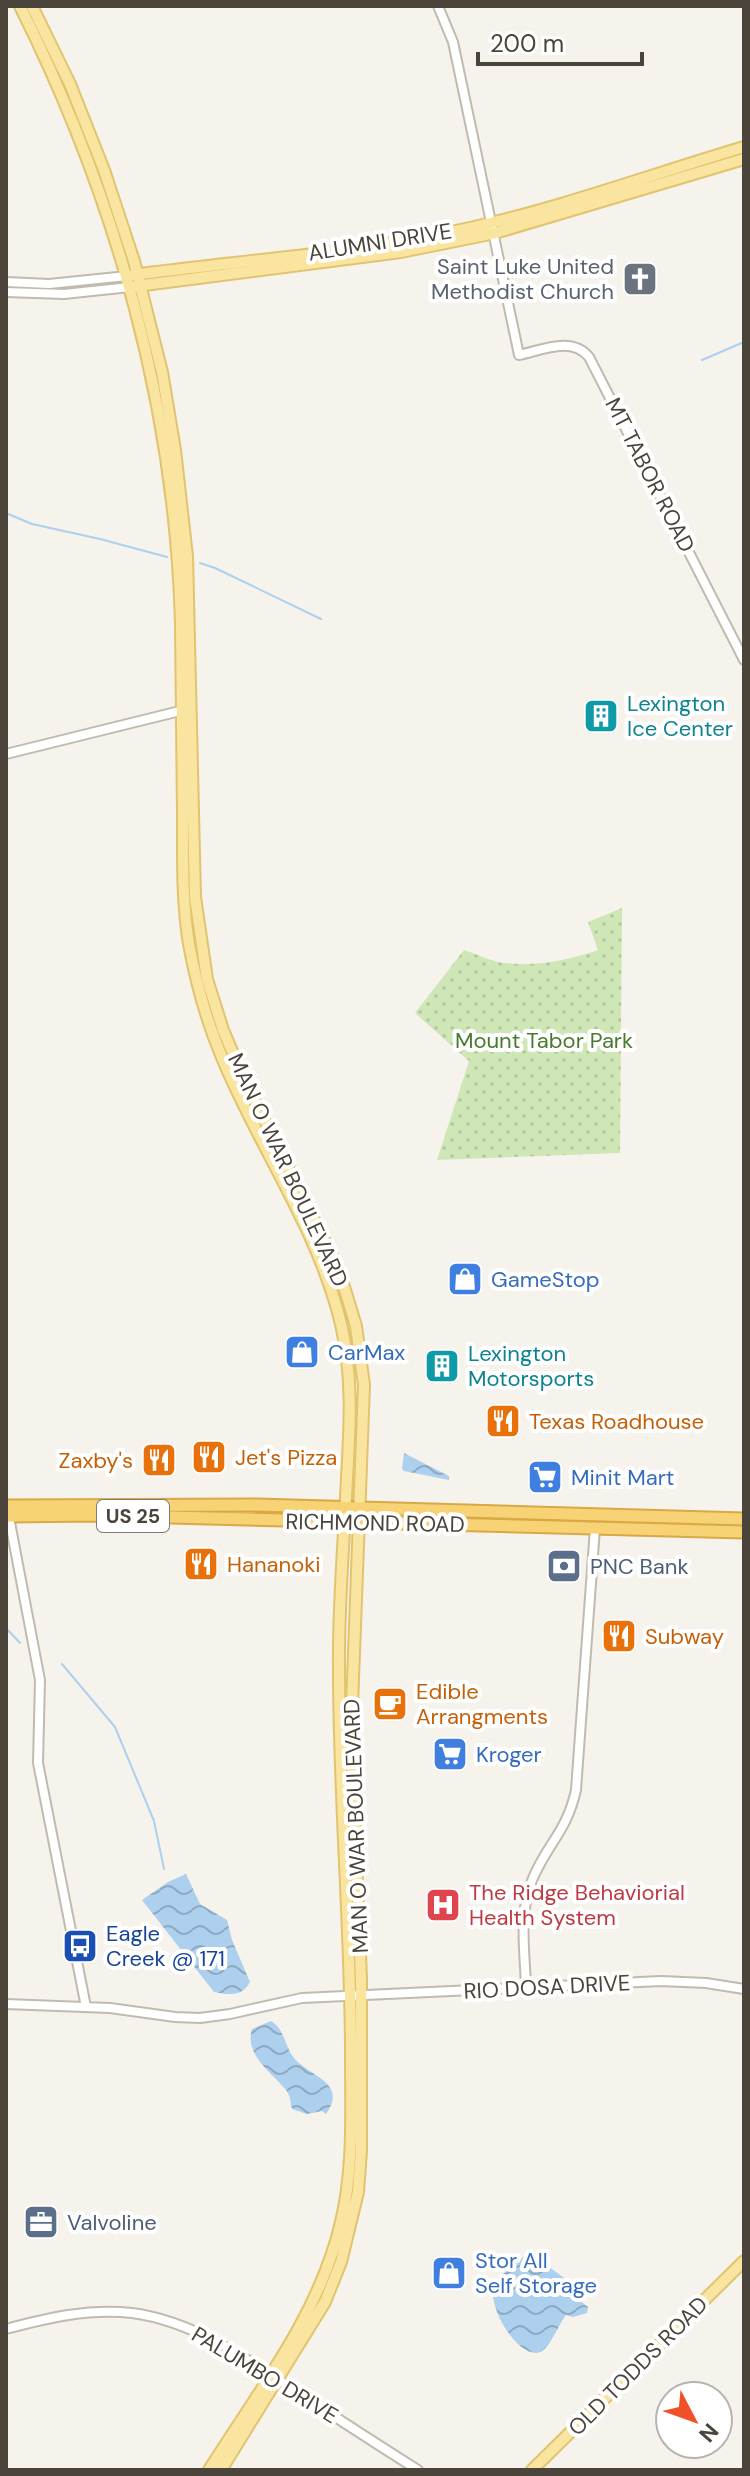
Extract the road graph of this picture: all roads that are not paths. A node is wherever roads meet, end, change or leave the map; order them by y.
1 (20, 6) edge
2 (32, 6) edge
3 (438, 6) edge
4 (744, 147) edge
5 (744, 159) edge
6 (493, 228) junction
7 (134, 281) junction
8 (6, 282) edge
9 (6, 292) edge
10 (744, 660) edge
11 (192, 708) junction
12 (181, 711) junction
13 (6, 754) edge
14 (346, 1508) junction
15 (361, 1508) junction
16 (7, 1511) edge
17 (744, 1519) edge
18 (345, 1522) junction
19 (360, 1522) junction
20 (595, 1528) junction
21 (744, 1532) edge
22 (526, 1988) junction
23 (744, 1989) edge
24 (356, 1996) junction
25 (6, 2004) edge
26 (86, 2007) junction
27 (744, 2261) edge
28 (6, 2329) edge
29 (274, 2377) junction
30 (209, 2470) edge
31 (221, 2470) edge
32 (418, 2470) edge
33 (532, 2470) edge

1 - 7 main road, MAN O WAR BOULEVARD
2 - 7 main road, MAN O WAR BOULEVARD
3 - 6 street
4 - 6 main road, ALUMNI DRIVE
5 - 6 main road, ALUMNI DRIVE
6 - 7 main road, ALUMNI DRIVE
6 - 10 street, MT TABOR ROAD
7 - 8 street, ALUMNI DRIVE
7 - 9 street, ALUMNI DRIVE
7 - 11 main road, MAN O WAR BOULEVARD
7 - 12 main road, MAN O WAR BOULEVARD
11 - 12 street
11 - 15 main road, MAN O WAR BOULEVARD
12 - 13 street
12 - 14 main road, MAN O WAR BOULEVARD
14 - 15 highway, RICHMOND ROAD / US 25
14 - 16 highway, RICHMOND ROAD / US 25
14 - 18 main road, MAN O WAR BOULEVARD
15 - 17 highway, RICHMOND ROAD / US 25
15 - 19 main road, MAN O WAR BOULEVARD
16 - 18 highway, RICHMOND ROAD / US 25
16 - 26 street
18 - 19 highway, RICHMOND ROAD / US 25
18 - 24 main road, MAN O WAR BOULEVARD
19 - 20 highway, RICHMOND ROAD / US 25
19 - 24 main road, MAN O WAR BOULEVARD
20 - 21 highway, RICHMOND ROAD / US 25
20 - 22 street
22 - 23 street, RIO DOSA DRIVE
22 - 24 street, RIO DOSA DRIVE
24 - 26 street, RIO DOSA DRIVE
24 - 29 main road, MAN O WAR BOULEVARD
25 - 26 street, RIO DOSA DRIVE
27 - 33 main road, OLD TODDS ROAD
28 - 29 street, PALUMBO DRIVE
29 - 30 main road, MAN O WAR BOULEVARD
29 - 31 main road, MAN O WAR BOULEVARD
29 - 32 street, PALUMBO DRIVE

